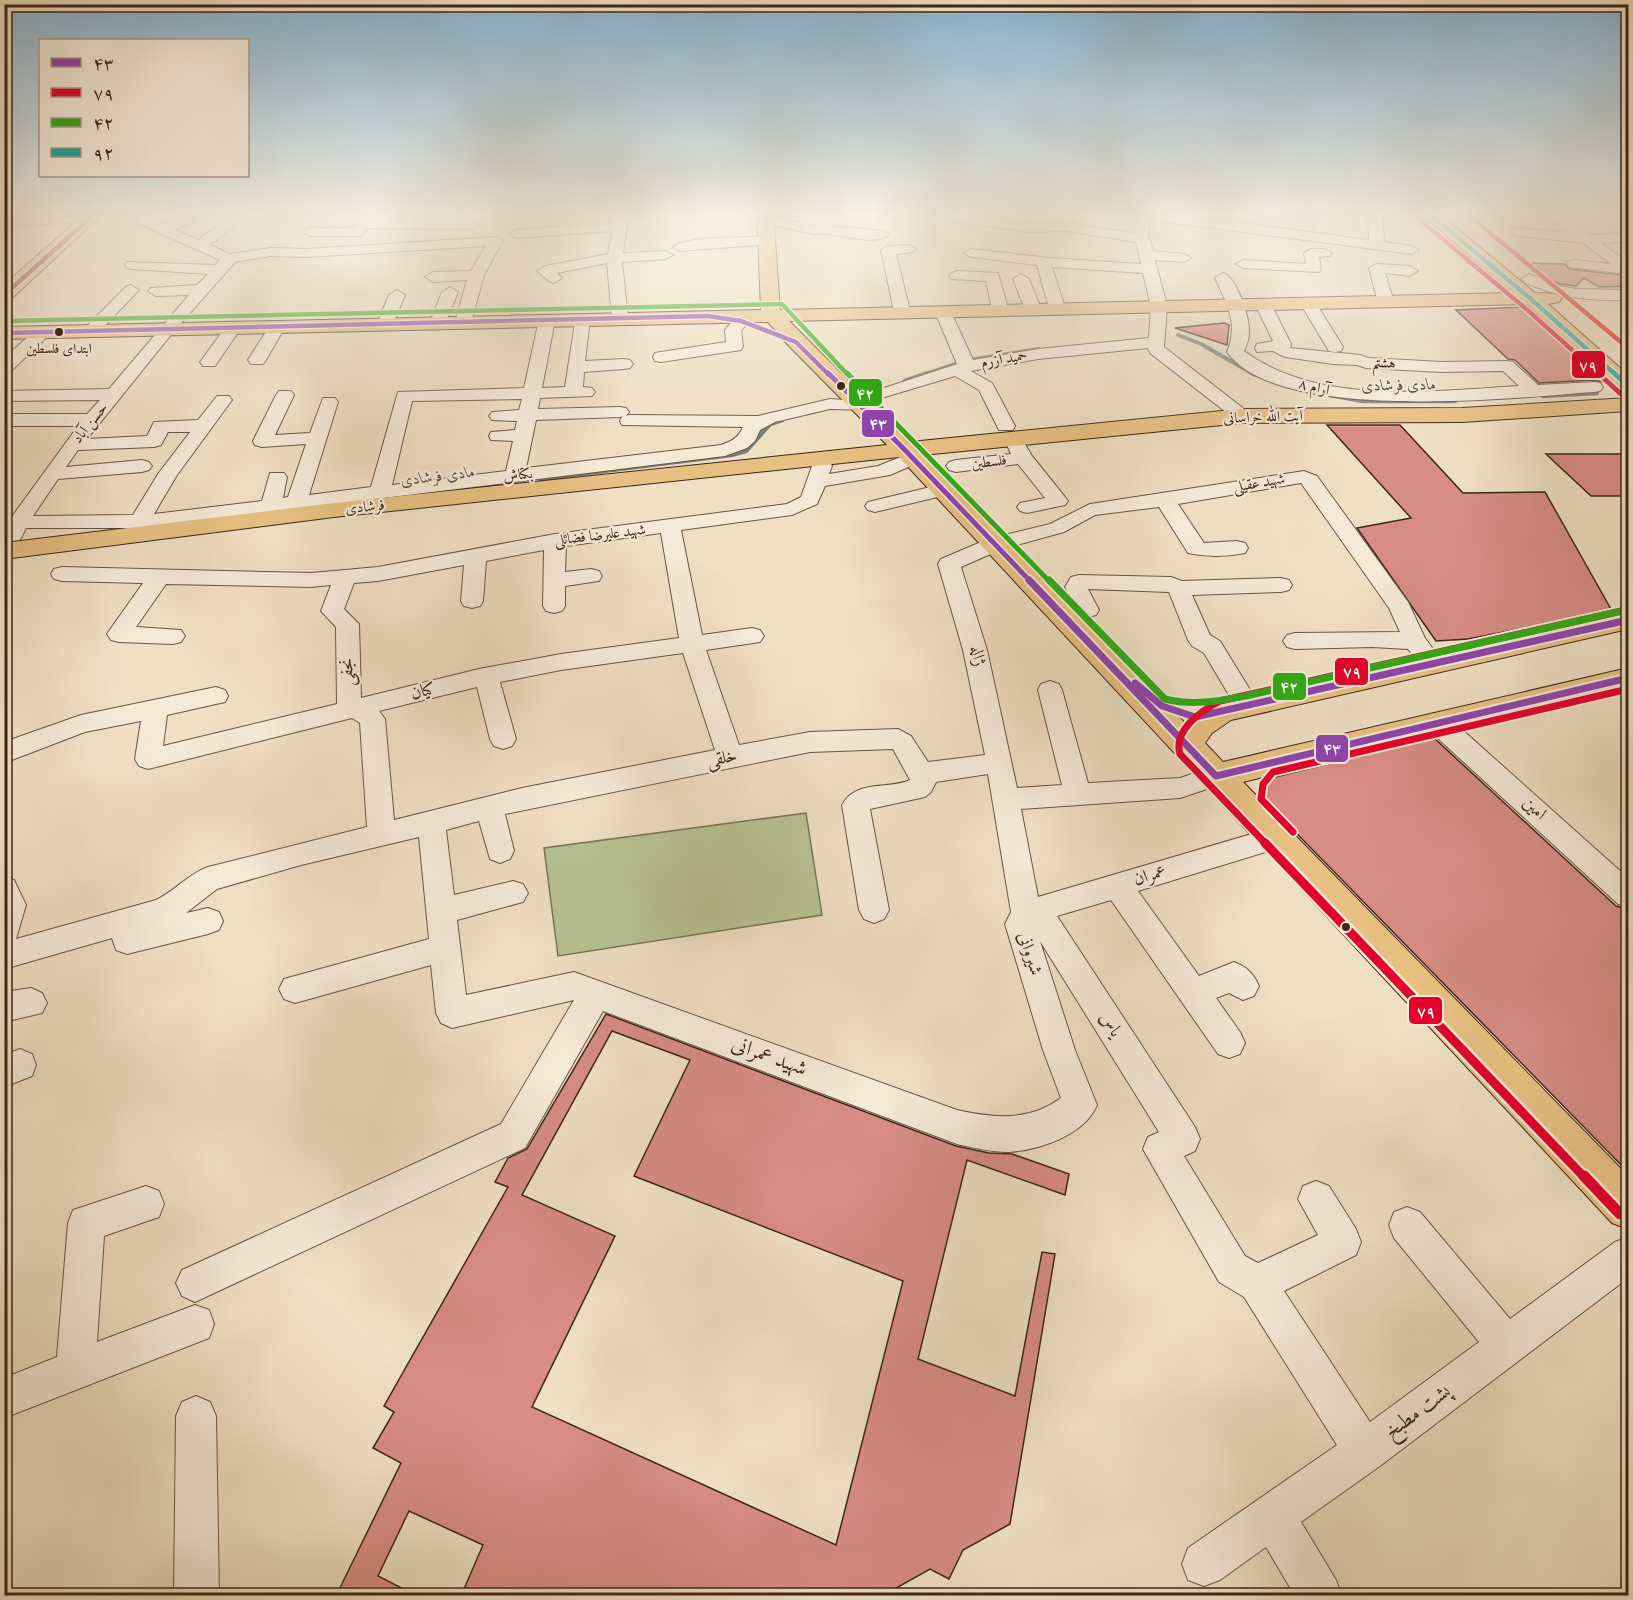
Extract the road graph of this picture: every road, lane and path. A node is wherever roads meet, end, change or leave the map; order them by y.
1 (205, 286) edge
2 (474, 286) edge
3 (614, 286) edge
4 (767, 286) edge
5 (896, 286) edge
6 (995, 286) edge
7 (1024, 286) edge
8 (1050, 286) edge
9 (1154, 286) edge
10 (1227, 286) edge
11 (1295, 286) edge
12 (1381, 286) edge
13 (1524, 286) edge
14 (1525, 286) edge
15 (776, 287) joint
16 (1528, 289) junction
17 (130, 290) dead end
18 (201, 290) junction
19 (156, 291) dead end
20 (450, 292) dead end
21 (398, 295) dead end
22 (1629, 295) edge
23 (1596, 296) junction
24 (1386, 302) junction
25 (1263, 304) junction
26 (1302, 304) junction
27 (1236, 305) junction
28 (1159, 306) junction
29 (1057, 308) junction
30 (1000, 309) junction
31 (1033, 309) junction
32 (902, 312) junction
33 (943, 312) junction
34 (829, 313) junction
35 (1570, 313) junction
36 (775, 314) junction
37 (708, 316) junction
38 (620, 318) junction
39 (582, 319) junction
40 (547, 320) junction
41 (741, 321) junction
42 (438, 322) junction
43 (463, 322) junction
44 (385, 324) junction
45 (277, 327) junction
46 (233, 328) junction
47 (167, 329) junction
48 (91, 331) junction
49 (43, 332) junction
50 (4, 333) edge
51 (1157, 341) junction
52 (795, 342) junction
53 (1282, 344) dead end
54 (1335, 347) dead end
55 (1263, 348) dead end
56 (661, 357) dead end
57 (257, 360) dead end
58 (1629, 361) edge
59 (209, 362) dead end
60 (624, 364) dead end
61 (576, 367) junction
62 (4, 368) edge
63 (962, 369) junction
64 (1594, 387) dead end
65 (1534, 391) junction
66 (531, 393) junction
67 (114, 394) junction
68 (1347, 394) junction
69 (1440, 394) junction
70 (285, 395) dead end
71 (4, 396) edge
72 (1626, 399) edge
73 (223, 400) dead end
74 (329, 402) dead end
75 (858, 403) junction
76 (527, 415) junction
77 (1462, 415) junction
78 (498, 416) dead end
79 (1242, 416) junction
80 (1373, 416) junction
81 (4, 420) edge
82 (92, 420) junction
83 (759, 422) junction
84 (204, 426) junction
85 (1161, 427) junction
86 (523, 435) junction
87 (498, 436) dead end
88 (319, 438) junction
89 (1015, 443) junction
90 (72, 445) junction
91 (909, 454) junction
92 (142, 466) dead end
93 (817, 471) junction
94 (52, 474) junction
95 (515, 475) junction
96 (277, 477) dead end
97 (943, 490) junction
98 (380, 492) junction
99 (1165, 500) junction
100 (297, 502) junction
101 (272, 506) junction
102 (875, 506) dead end
103 (1027, 507) dead end
104 (140, 522) junction
105 (11, 525) edge
106 (670, 526) junction
107 (555, 541) junction
108 (995, 544) junction
109 (1237, 548) dead end
110 (13, 550) edge
111 (476, 554) junction
112 (62, 574) dead end
113 (591, 576) dead end
114 (159, 577) junction
115 (345, 577) junction
116 (555, 580) junction
117 (1281, 585) dead end
118 (1178, 588) junction
119 (472, 601) dead end
120 (554, 606) dead end
121 (1081, 611) dead end
122 (1629, 620) edge
123 (173, 636) dead end
124 (752, 636) dead end
125 (1294, 641) dead end
126 (692, 645) junction
127 (1423, 653) junction
128 (1629, 678) edge
129 (488, 685) junction
130 (1050, 690) dead end
131 (216, 696) dead end
132 (441, 705) dead end
133 (1236, 708) junction
134 (155, 709) junction
135 (356, 709) junction
136 (1439, 724) junction
137 (504, 739) dead end
138 (1188, 747) junction
139 (4, 753) edge
140 (730, 757) junction
141 (1268, 762) junction
142 (999, 763) junction
143 (924, 773) junction
144 (1216, 776) junction
145 (1078, 795) junction
146 (1005, 799) junction
147 (490, 808) junction
148 (430, 823) junction
149 (381, 834) junction
150 (1275, 838) junction
151 (500, 851) dead end
152 (1118, 885) junction
153 (513, 893) dead end
154 (1629, 895) edge
155 (874, 910) dead end
156 (441, 911) junction
157 (1031, 912) junction
158 (129, 920) junction
159 (208, 921) dead end
160 (445, 948) junction
161 (4, 956) edge
162 (1243, 986) dead end
163 (296, 989) dead end
164 (1195, 992) junction
165 (596, 993) junction
166 (1229, 1043) dead end
167 (1080, 1105) joint
168 (1316, 1199) dead end
169 (146, 1204) dead end
170 (1629, 1207) edge
171 (1407, 1225) dead end
172 (1629, 1255) edge
173 (195, 1283) dead end
174 (1257, 1284) junction
175 (195, 1324) dead end
176 (1508, 1346) junction
177 (76, 1369) junction
178 (4, 1398) edge
179 (196, 1416) dead end
180 (1365, 1451) junction
181 (1272, 1515) junction
182 (1204, 1564) dead end
183 (197, 1596) edge
184 (1320, 1596) edge

1 - 18 street, حسن آباد
2 - 43 street
3 - 38 street
4 - 36 main road
5 - 32 street
6 - 30 street
7 - 31 street
8 - 29 street
9 - 28 street
10 - 27 street
11 - 26 street
12 - 24 street
13 - 16 main road
14 - 16 main road
15 - 34 main road
15 - 36 main road
16 - 23 street
16 - 24 main road
16 - 35 main road
16 - 72 main road
17 - 48 street
18 - 19 street
18 - 47 street, حسن آباد
20 - 42 street
21 - 44 street
22 - 23 street
23 - 35 street
24 - 26 main road
25 - 26 main road
25 - 27 main road
25 - 53 street
26 - 54 street
27 - 28 main road
27 - 68 street, ۸ آرام
28 - 29 main road
28 - 51 street
29 - 31 main road
30 - 31 main road
30 - 33 main road
32 - 33 main road
32 - 34 main road
33 - 63 street
34 - 36 main road
35 - 58 main road
36 - 37 main road
36 - 52 main road
37 - 38 main road
37 - 41 main road
38 - 39 main road
39 - 40 main road
39 - 61 street
40 - 43 main road
40 - 66 street
41 - 52 main road
41 - 56 street
42 - 43 main road
42 - 44 main road
44 - 45 main road
45 - 46 main road
45 - 57 street
46 - 47 main road
46 - 59 street
47 - 48 main road
47 - 67 street, حسن آباد
48 - 49 main road
49 - 50 main road
49 - 62 street
51 - 63 street, حمید آزرم
51 - 79 street
52 - 75 main road
55 - 65 street, هشتم
60 - 61 street
61 - 66 street
63 - 75 street, حمید آزرم
63 - 89 street
64 - 65 street, ۸ آرام
65 - 69 street, ۸ آرام
66 - 76 street
66 - 98 street
67 - 71 street
67 - 82 street, حسن آباد
68 - 69 street, ۸ آرام
68 - 80 street
69 - 77 street
70 - 88 street
72 - 77 main road, آیت الله خراسانی
72 - 85 main road, آیت الله خراسانی
73 - 84 street
74 - 88 street
75 - 83 street
75 - 91 main road
76 - 78 street
76 - 83 street
76 - 86 street
77 - 80 main road, آیت الله خراسانی
79 - 80 main road, آیت الله خراسانی
79 - 85 main road, آیت الله خراسانی
81 - 82 street
82 - 90 street, حسن آباد
83 - 95 street, بکتاش
84 - 90 street
84 - 104 street
85 - 89 main road, آیت الله خراسانی
85 - 91 main road, آیت الله خراسانی
86 - 87 street
86 - 95 street
88 - 100 street
89 - 91 main road, آیت الله خراسانی
89 - 103 street
90 - 94 street, حسن آباد
91 - 93 main road, فرشادی
91 - 97 main road
92 - 94 street
93 - 106 street, شهید علیرضا فضائلی
93 - 110 main road, فرشادی
94 - 105 street, حسن آباد
95 - 98 street, بکتاش
96 - 101 street
97 - 102 street
97 - 108 main road
98 - 100 street, بکتاش
99 - 108 street, شهید عقیلی
99 - 109 street
99 - 127 street, شهید عقیلی
100 - 101 street, بکتاش
101 - 104 street, بکتاش
104 - 105 street, بکتاش
105 - 110 street
106 - 107 street, شهید علیرضا فضائلی
106 - 126 street
107 - 111 street, شهید علیرضا فضائلی
107 - 116 street
108 - 138 main road
108 - 142 street, ژاله
111 - 115 street, شهید علیرضا فضائلی
111 - 119 street
112 - 114 street
113 - 116 street
114 - 115 street
114 - 123 street
115 - 135 street, نجفی
116 - 120 street
117 - 118 street
118 - 121 street
118 - 133 street
122 - 127 main road
124 - 126 street, کیان
125 - 127 street
126 - 129 street, کیان
126 - 140 street
127 - 133 main road
128 - 136 main road
129 - 132 street
129 - 135 street, کیان
129 - 137 street
130 - 145 street
131 - 134 street
133 - 138 main road
133 - 141 main road
134 - 135 street, کیان
134 - 139 street
135 - 149 street, نجفی
136 - 141 main road
136 - 154 street, امین
138 - 144 main road
140 - 143 street, خلقی
140 - 147 street, خلقی
141 - 144 main road
142 - 143 street
142 - 146 street, ژاله
143 - 155 street
144 - 145 street
144 - 150 main road
145 - 146 street
146 - 157 street, شیروانی
147 - 148 street, خلقی
147 - 151 street
148 - 149 street, خلقی
148 - 156 street
149 - 158 street, خلقی
150 - 152 street, عمران
150 - 170 main road
152 - 157 street, عمران
152 - 164 street
153 - 156 street
156 - 160 street
157 - 167 street, شیروانی
157 - 174 street, یاس
158 - 159 street
158 - 161 street
160 - 163 street
160 - 165 street, شهید عمرانی
162 - 164 street
164 - 166 street
165 - 167 street, شهید عمرانی
165 - 173 street
168 - 174 street
169 - 177 street
171 - 176 street
172 - 176 street, پشت مطبخ
174 - 180 street
175 - 177 street
176 - 180 street, پشت مطبخ
177 - 178 street
179 - 183 street
180 - 181 street, پشت مطبخ
181 - 182 street, پشت مطبخ
181 - 184 street

